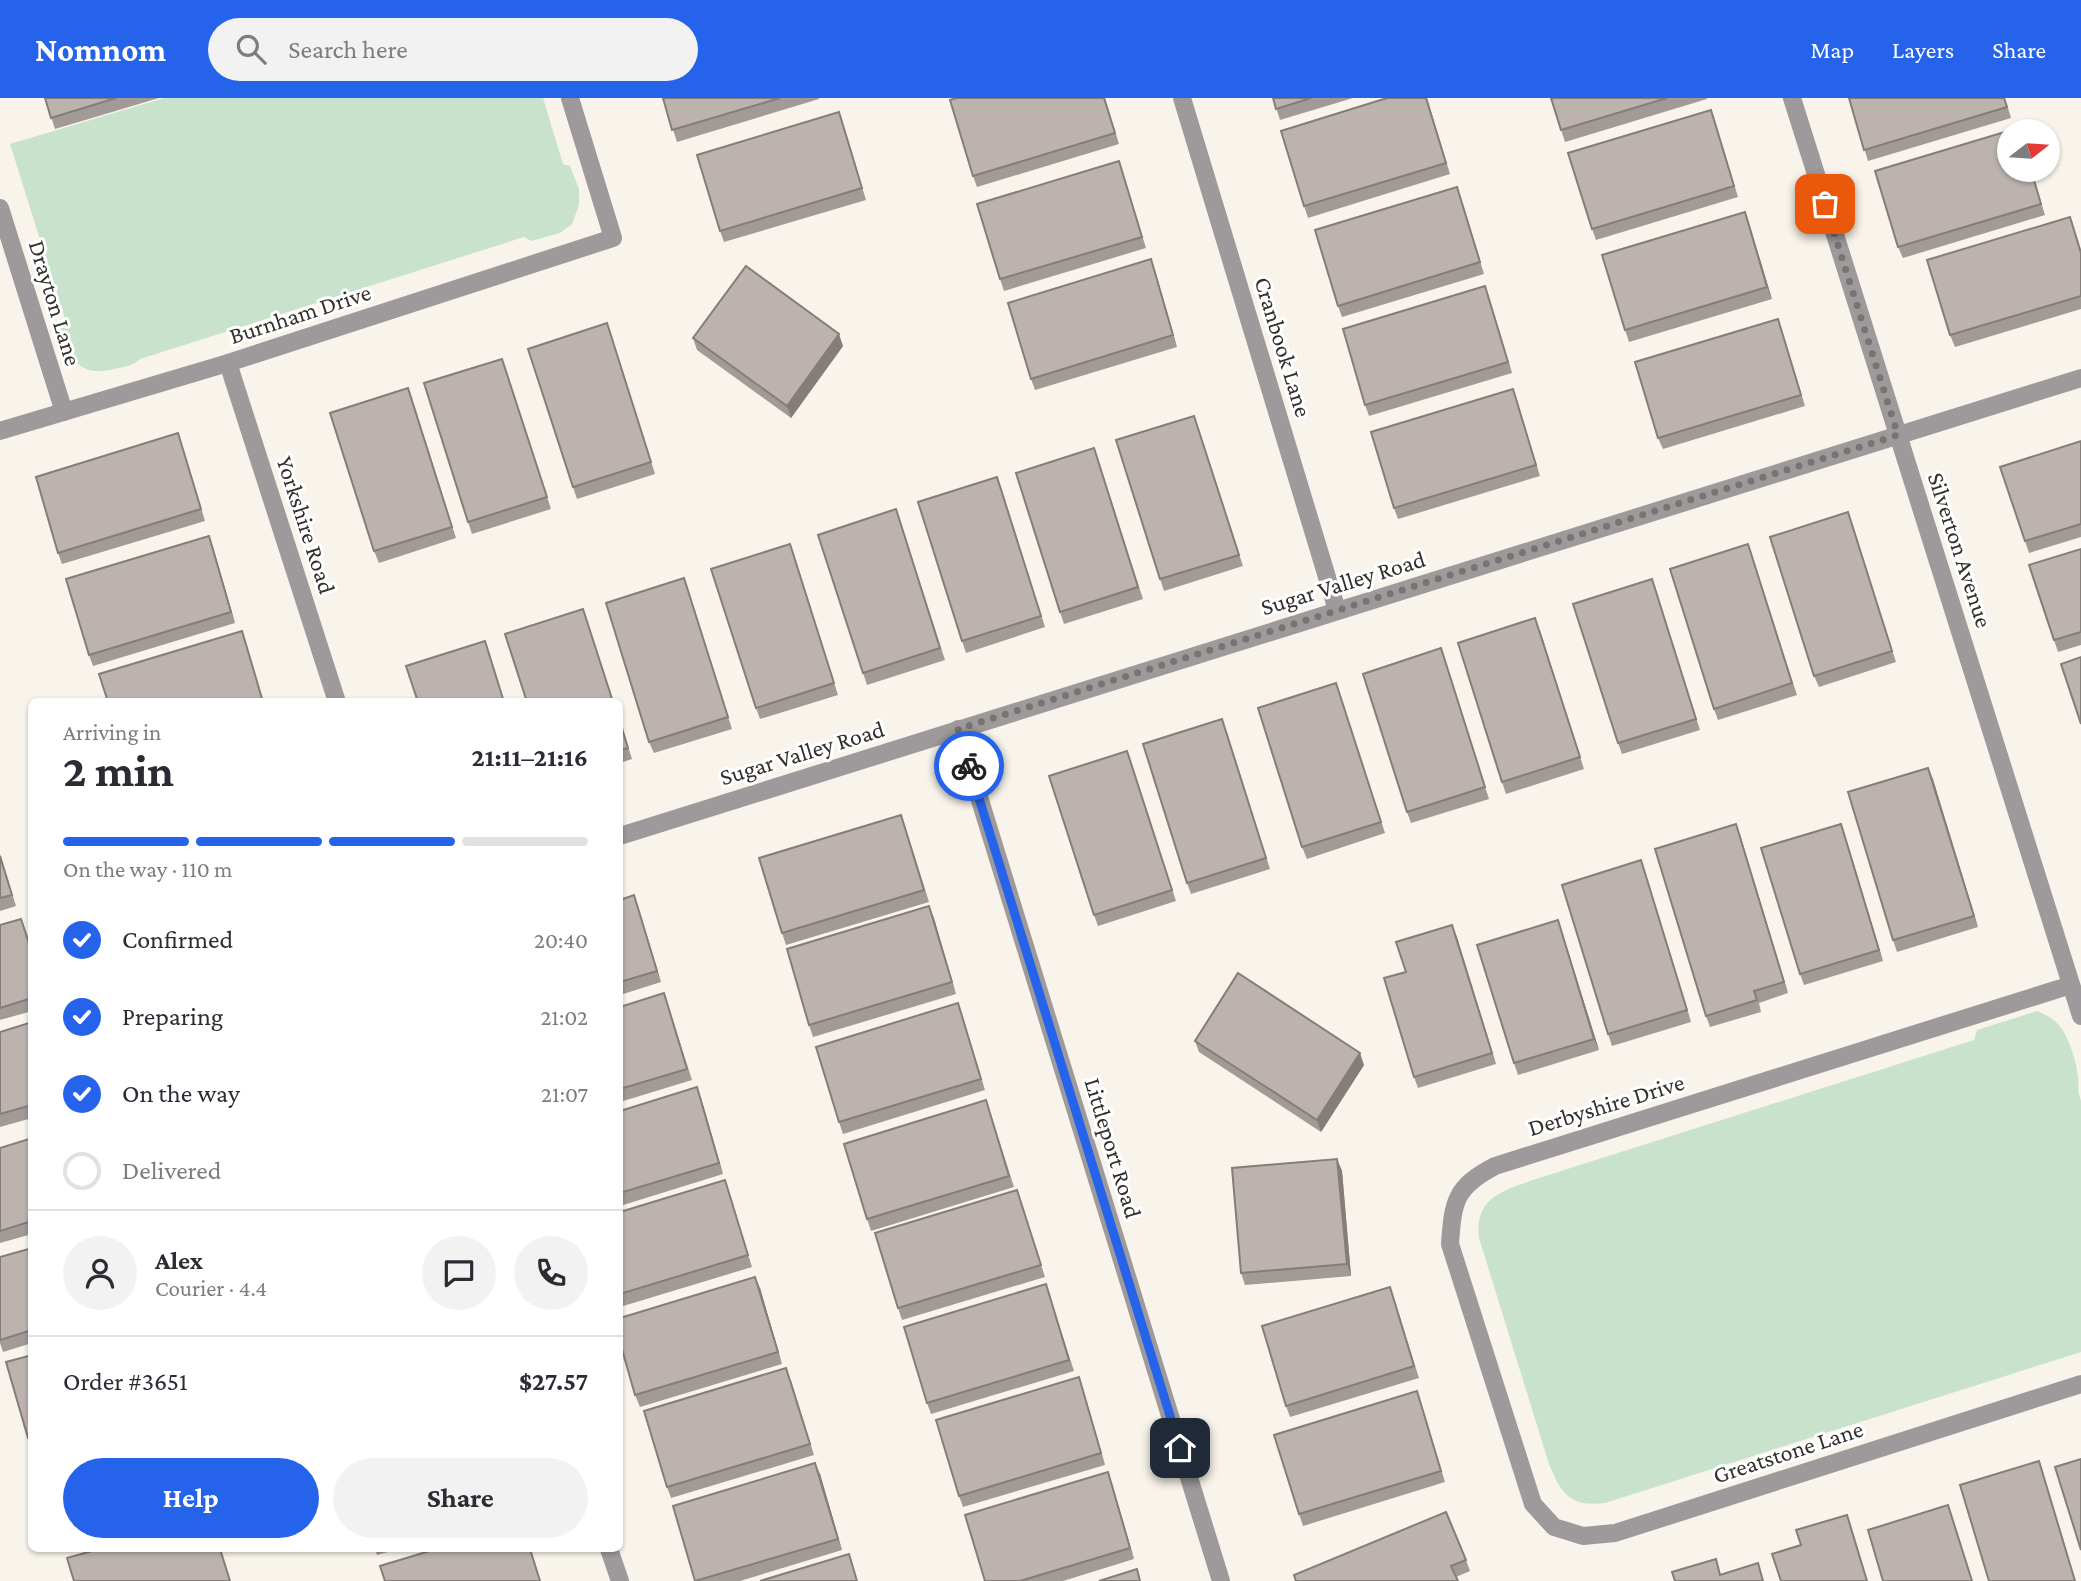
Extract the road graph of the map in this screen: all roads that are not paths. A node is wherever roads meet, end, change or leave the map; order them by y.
1 (570, 98) edge
2 (1182, 98) edge
3 (1792, 98) edge
4 (0, 208) edge
5 (228, 363) junction
6 (2081, 378) edge
7 (64, 412) junction
8 (0, 431) edge
9 (1898, 435) junction
10 (1337, 610) junction
11 (336, 698) edge
12 (958, 729) junction
13 (623, 835) edge
14 (2071, 985) junction
15 (2081, 1016) edge
16 (2081, 1384) edge
17 (1527, 1490) joint
18 (610, 1552) edge
19 (620, 1581) edge
20 (1221, 1581) edge

1 - 5 street, Burnham Drive
2 - 10 street, Cranbook Lane
3 - 9 street, Silverton Avenue
4 - 7 street, Drayton Lane
5 - 7 street, Burnham Drive
5 - 11 street, Yorkshire Road
6 - 9 street, Sugar Valley Road
7 - 8 street, Burnham Drive
9 - 10 street, Sugar Valley Road
9 - 14 street, Silverton Avenue
10 - 12 street, Sugar Valley Road
12 - 13 street, Sugar Valley Road
12 - 20 street, Littleport Road
14 - 15 street, Silverton Avenue
14 - 17 street, Derbyshire Drive
16 - 17 street, Greatstone Lane
18 - 19 street

